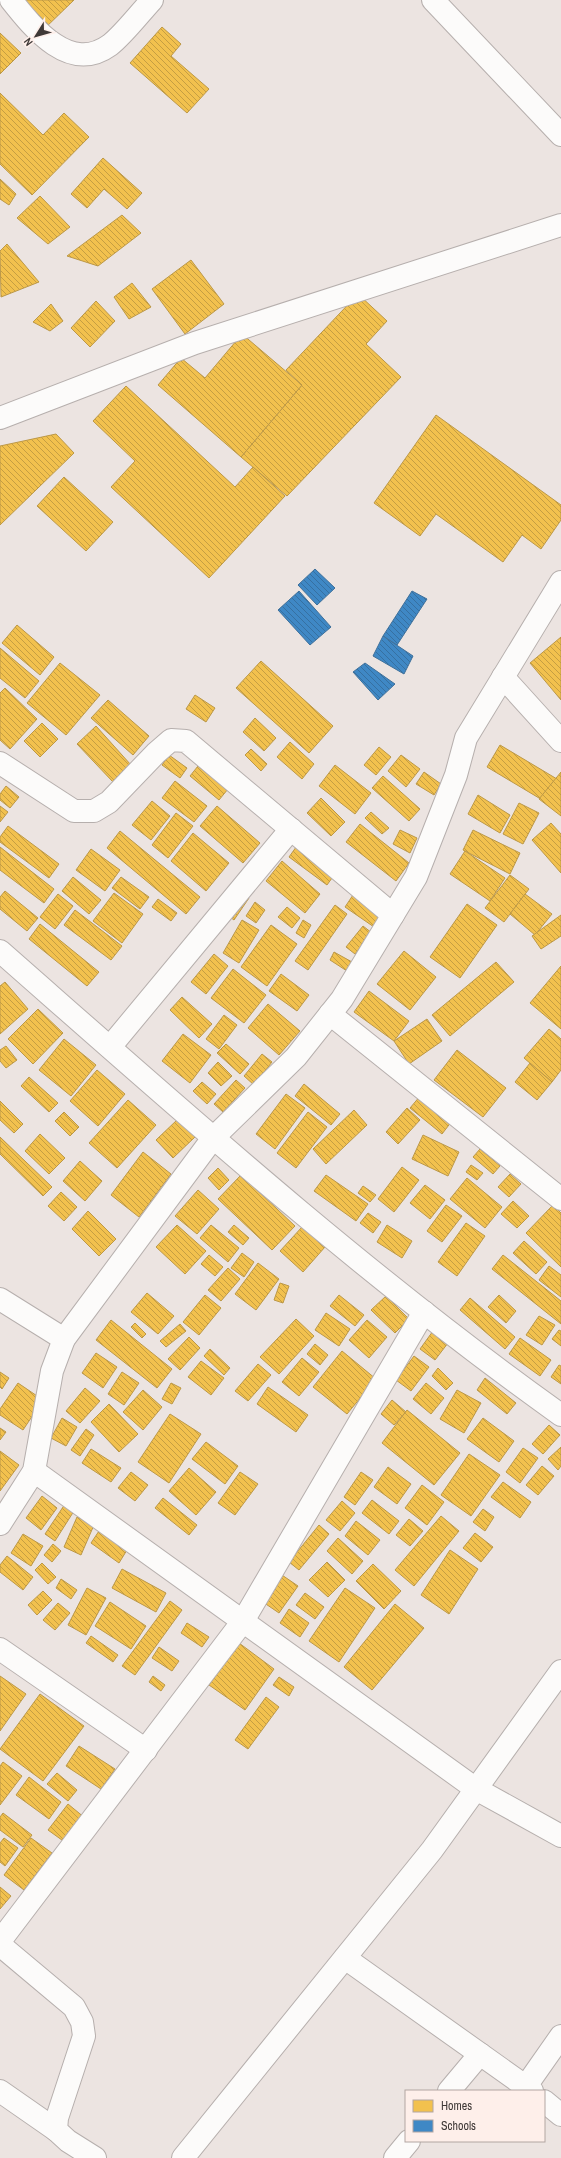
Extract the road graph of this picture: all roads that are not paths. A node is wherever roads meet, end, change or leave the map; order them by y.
1 (11, 0) edge
2 (152, 0) edge
3 (433, 0) edge
4 (561, 135) edge
5 (561, 225) edge
6 (0, 418) edge
7 (561, 582) edge
8 (504, 677) junction
9 (561, 741) edge
10 (0, 763) edge
11 (291, 829) junction
12 (393, 915) junction
13 (0, 951) edge
14 (330, 1014) junction
15 (110, 1047) junction
16 (213, 1138) junction
17 (561, 1199) edge
18 (0, 1299) edge
19 (424, 1312) junction
20 (64, 1339) junction
21 (561, 1415) edge
22 (34, 1471) junction
23 (0, 1524) edge
24 (243, 1621) junction
25 (0, 1649) edge
26 (561, 1672) edge
27 (146, 1750) junction
28 (476, 1789) junction
29 (561, 1836) edge
30 (0, 1942) edge
31 (0, 1945) edge
32 (345, 1958) junction
33 (561, 2036) edge
34 (480, 2054) junction
35 (529, 2088) edge
36 (450, 2090) edge
37 (0, 2091) edge
38 (545, 2102) edge
39 (561, 2115) edge
40 (56, 2130) junction
41 (408, 2142) edge
42 (95, 2158) edge
43 (183, 2158) edge
44 (395, 2158) edge

1 - 2 street
3 - 4 street
5 - 6 street
7 - 8 street
8 - 9 street
8 - 12 street
10 - 11 street
11 - 12 street
11 - 15 street
12 - 14 street
13 - 15 street
14 - 16 street
14 - 17 street
15 - 16 street
16 - 19 street
16 - 20 street
18 - 20 street
19 - 21 street
19 - 24 street
20 - 22 street
22 - 23 street
22 - 24 street
24 - 27 street
24 - 28 street
25 - 27 street
26 - 28 street
27 - 30 street
28 - 29 street
28 - 32 street
31 - 40 street
32 - 34 street
32 - 43 street
33 - 35 street
34 - 35 street
34 - 36 street
37 - 40 street
38 - 39 street
40 - 42 street
41 - 44 street

